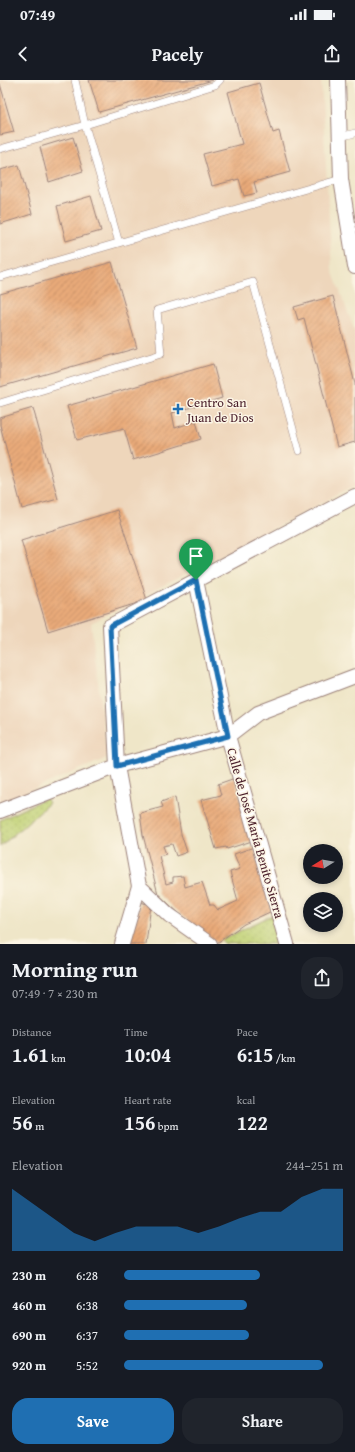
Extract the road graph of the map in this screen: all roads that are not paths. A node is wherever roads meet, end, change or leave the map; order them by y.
1 (74, 80) edge
2 (220, 80) edge
3 (338, 80) edge
4 (85, 125) junction
5 (355, 133) edge
6 (340, 137) junction
7 (0, 149) edge
8 (341, 179) junction
9 (118, 243) junction
10 (355, 267) edge
11 (0, 277) edge
12 (0, 403) edge
13 (300, 451) dead end
14 (355, 496) edge
15 (196, 580) junction
16 (355, 676) edge
17 (228, 736) junction
18 (117, 766) junction
19 (0, 811) edge
20 (139, 886) junction
21 (122, 944) edge
22 (210, 944) edge
23 (287, 944) edge

1 - 4 lane
2 - 4 lane
3 - 6 street
4 - 7 lane
4 - 9 lane
5 - 6 lane
6 - 8 street
8 - 9 lane
8 - 10 street
9 - 11 lane
12 - 13 lane
14 - 15 street
15 - 17 street, Calle de José María Benito Sierra
15 - 18 street
16 - 17 street
17 - 18 street
17 - 23 street, Calle de José María Benito Sierra
18 - 19 street
18 - 20 street
20 - 21 street
20 - 22 street

